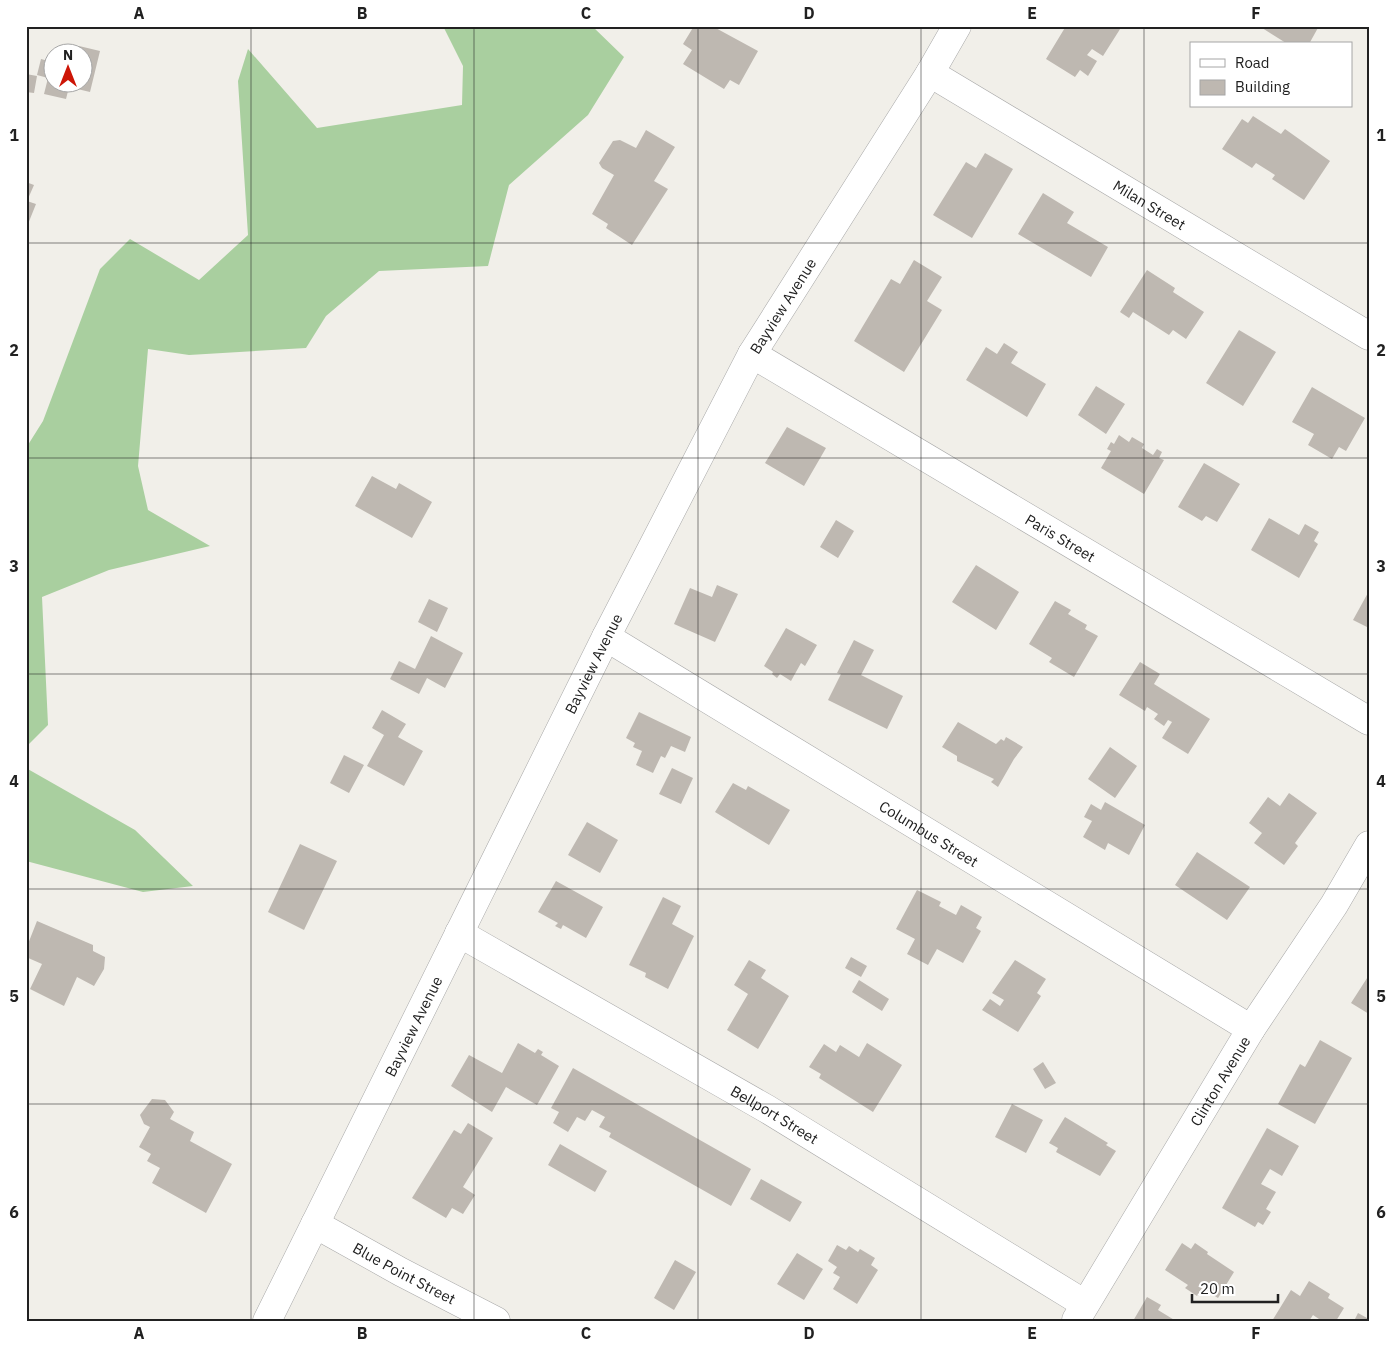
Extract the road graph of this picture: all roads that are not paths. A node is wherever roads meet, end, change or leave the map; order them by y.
1 (957, 26) edge
2 (930, 73) junction
3 (1369, 336) edge
4 (752, 354) junction
5 (606, 637) junction
6 (1369, 721) edge
7 (1369, 845) edge
8 (459, 933) junction
9 (1251, 1029) junction
10 (315, 1224) junction
11 (1080, 1312) edge
12 (267, 1321) edge
13 (496, 1321) edge

1 - 2 street, Bayview Avenue
2 - 3 street, Milan Street
2 - 4 street, Bayview Avenue
4 - 5 street, Bayview Avenue
4 - 6 street, Paris Street
5 - 8 street, Bayview Avenue
5 - 9 street, Columbus Street
7 - 9 street, Clinton Avenue
8 - 10 street, Bayview Avenue
8 - 11 street, Bellport Street
9 - 11 street, Clinton Avenue
10 - 12 street, Bayview Avenue
10 - 13 street, Blue Point Street

